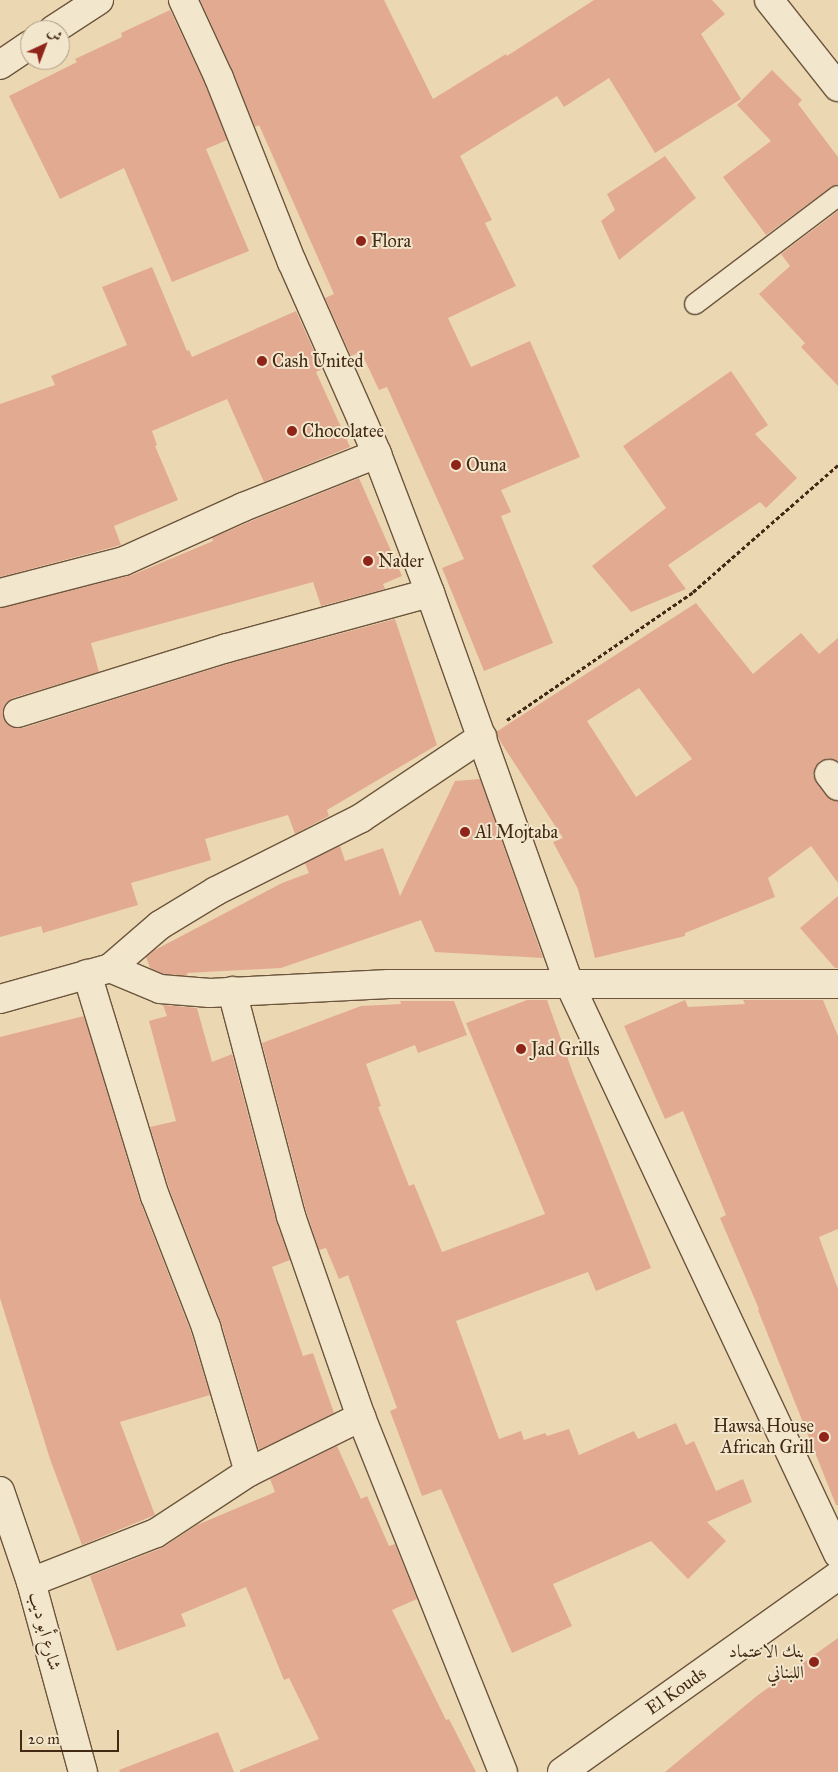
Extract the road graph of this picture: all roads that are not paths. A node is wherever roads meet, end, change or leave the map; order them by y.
1 (99, 0) edge
2 (183, 0) edge
3 (769, 0) edge
4 (68, 20) edge
5 (20, 52) edge
6 (0, 65) edge
7 (838, 88) edge
8 (838, 196) edge
9 (695, 304) dead end
10 (377, 454) junction
11 (0, 593) edge
12 (430, 593) junction
13 (18, 712) dead end
14 (482, 738) junction
15 (98, 971) junction
16 (569, 983) junction
17 (838, 984) edge
18 (232, 991) junction
19 (0, 999) edge
20 (361, 1418) junction
21 (249, 1472) junction
22 (0, 1492) edge
23 (838, 1554) edge
24 (838, 1576) edge
25 (31, 1582) junction
26 (83, 1772) edge
27 (503, 1772) edge
28 (562, 1772) edge

1 - 4 street
2 - 10 street
3 - 7 street
5 - 6 street
8 - 9 lane
10 - 11 street
10 - 12 street
12 - 13 street
12 - 14 street
14 - 15 street
14 - 16 street
15 - 18 street
15 - 19 street
15 - 21 street
16 - 17 street
16 - 18 street
16 - 23 street
18 - 20 street
20 - 21 street
20 - 27 street
21 - 25 street
22 - 25 street, شارع أبو ديب
24 - 28 street, El Kouds
25 - 26 street, شارع أبو ديب

